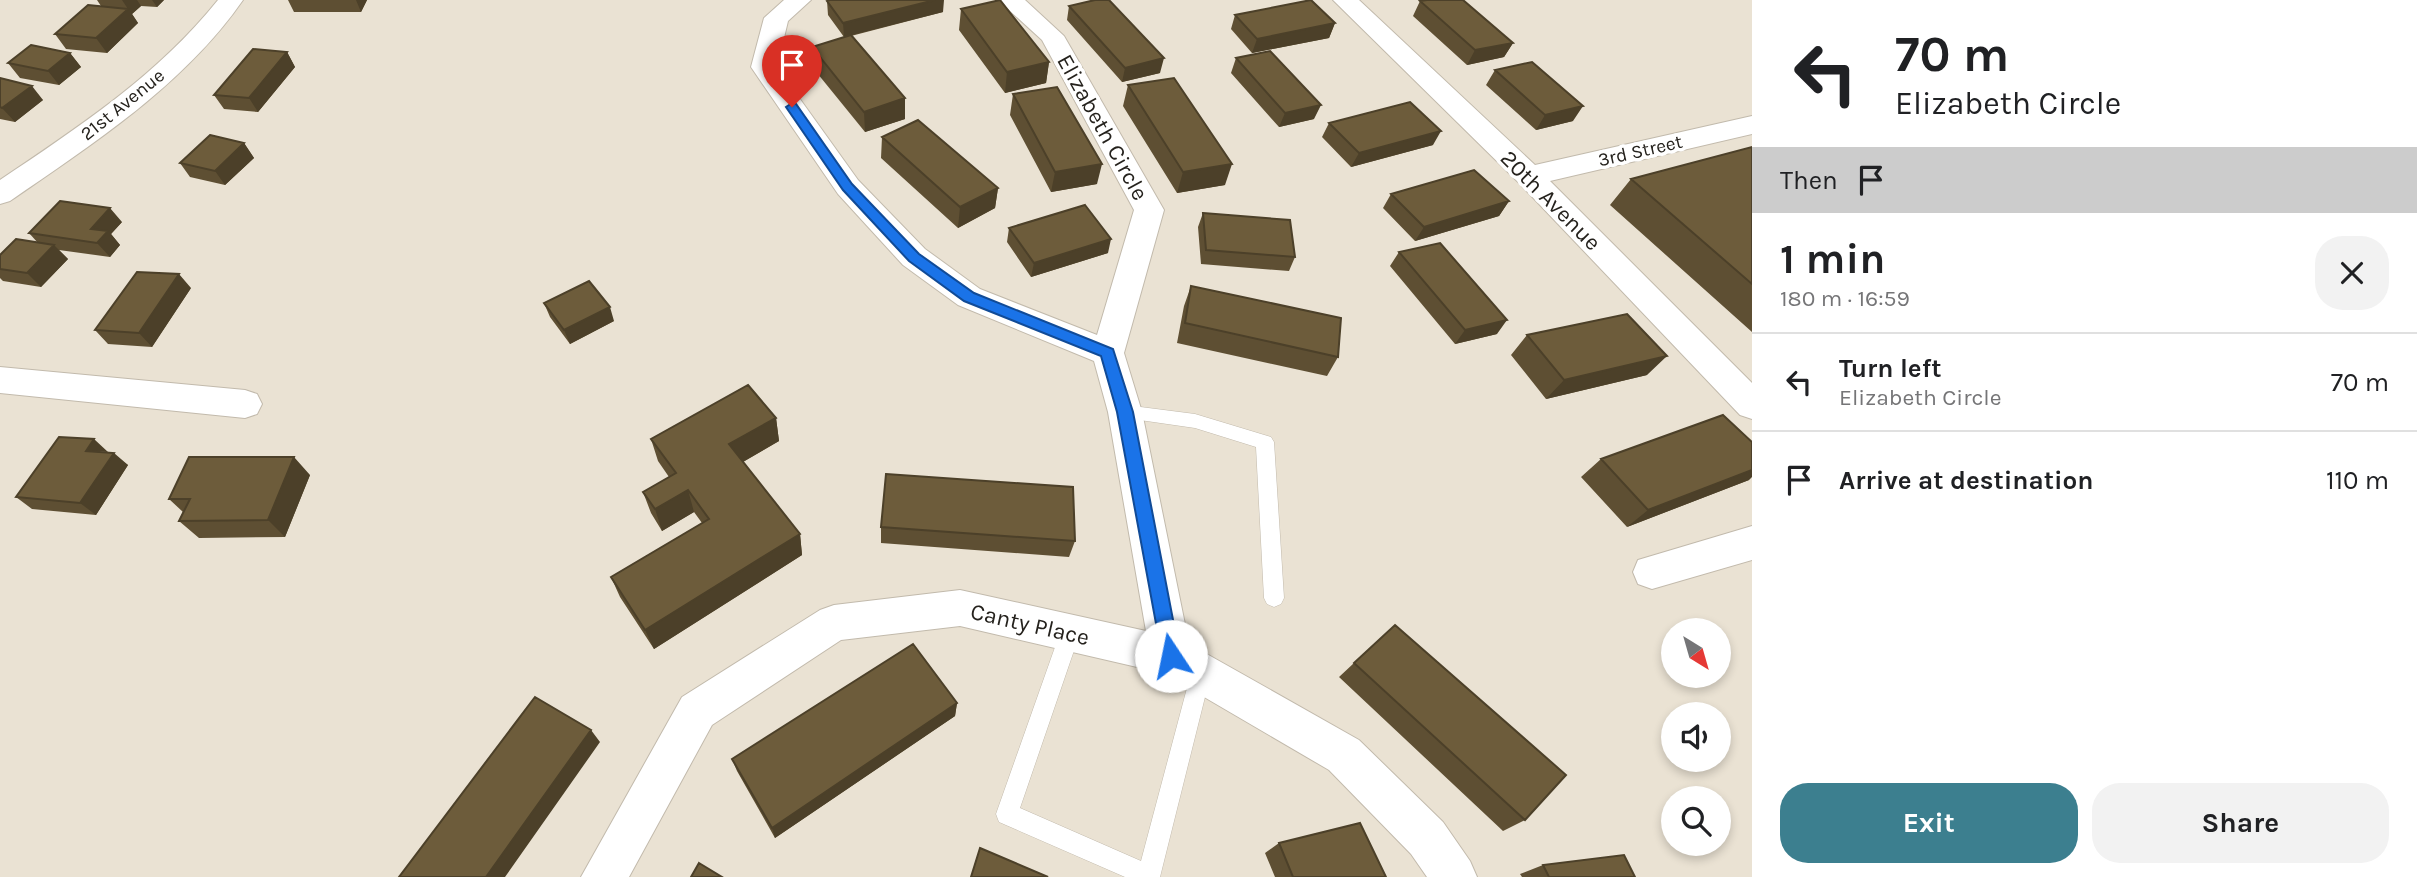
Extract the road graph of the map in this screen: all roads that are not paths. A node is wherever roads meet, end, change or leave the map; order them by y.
1 (231, 0) edge
2 (799, 0) edge
3 (1010, 0) edge
4 (1345, 0) edge
5 (1752, 125) edge
6 (1529, 176) junction
7 (0, 194) edge
8 (1108, 353) junction
9 (0, 380) edge
10 (245, 404) dead end
11 (1752, 405) edge
12 (1125, 412) junction
13 (1752, 543) edge
14 (1652, 572) dead end
15 (1274, 598) dead end
16 (1070, 633) junction
17 (1186, 664) junction
18 (604, 877) edge
19 (1454, 877) edge

1 - 7 street, 21st Avenue
2 - 8 street
3 - 8 street, Elizabeth Circle
4 - 6 street, 20th Avenue
5 - 6 street, 3rd Street
6 - 11 street, 20th Avenue
8 - 12 street
9 - 10 street
12 - 15 lane
12 - 17 street
13 - 14 street
16 - 17 street, Canty Place
16 - 17 lane
16 - 18 street, Canty Place
17 - 19 street, Canty Place

